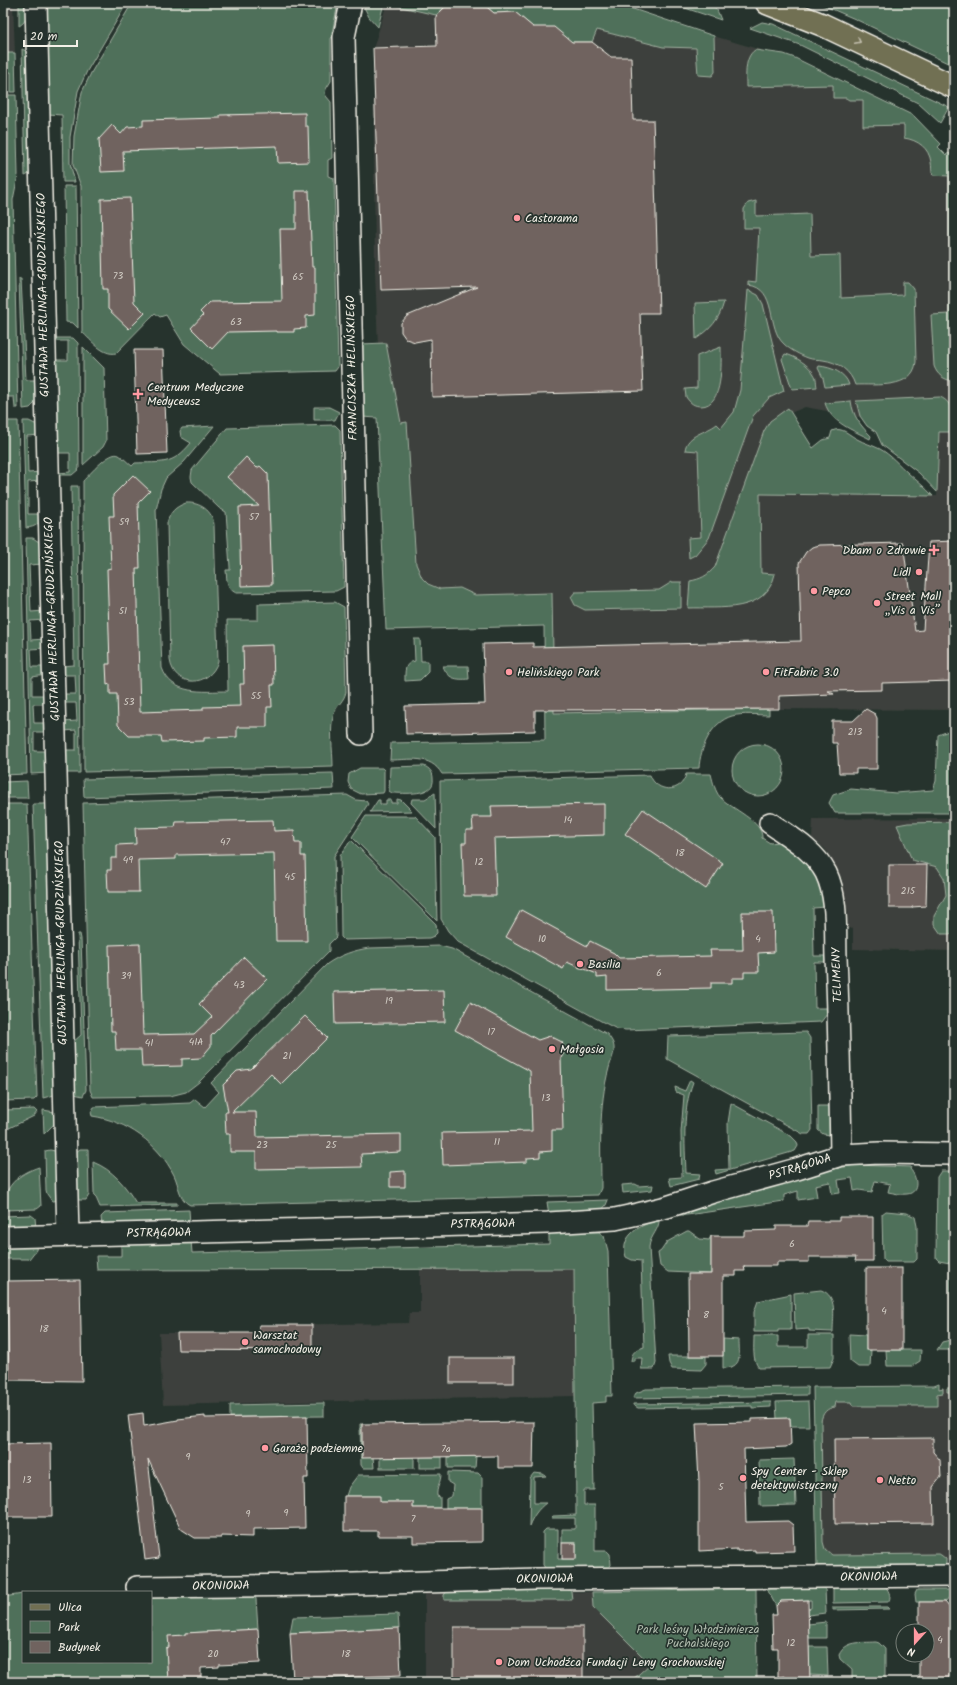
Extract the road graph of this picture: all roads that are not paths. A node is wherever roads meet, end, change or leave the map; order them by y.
1 (36, 3) edge
2 (351, 3) edge
3 (767, 3) edge
4 (954, 87) edge
5 (361, 734) dead end
6 (770, 823) dead end
7 (954, 1154) edge
8 (841, 1155) junction
9 (68, 1235) junction
10 (3, 1237) edge
11 (954, 1576) edge
12 (137, 1587) dead end

1 - 9 street, GUSTAWA HERLINGA-GRUDZIŃSKIEGO
2 - 5 street, FRANCISZKA HELIŃSKIEGO
3 -> 4 main road
6 - 8 street, TELIMENY
7 - 8 street, PSTRĄGOWA
8 - 9 street, PSTRĄGOWA
9 - 10 street, PSTRĄGOWA
11 - 12 street, OKONIOWA

